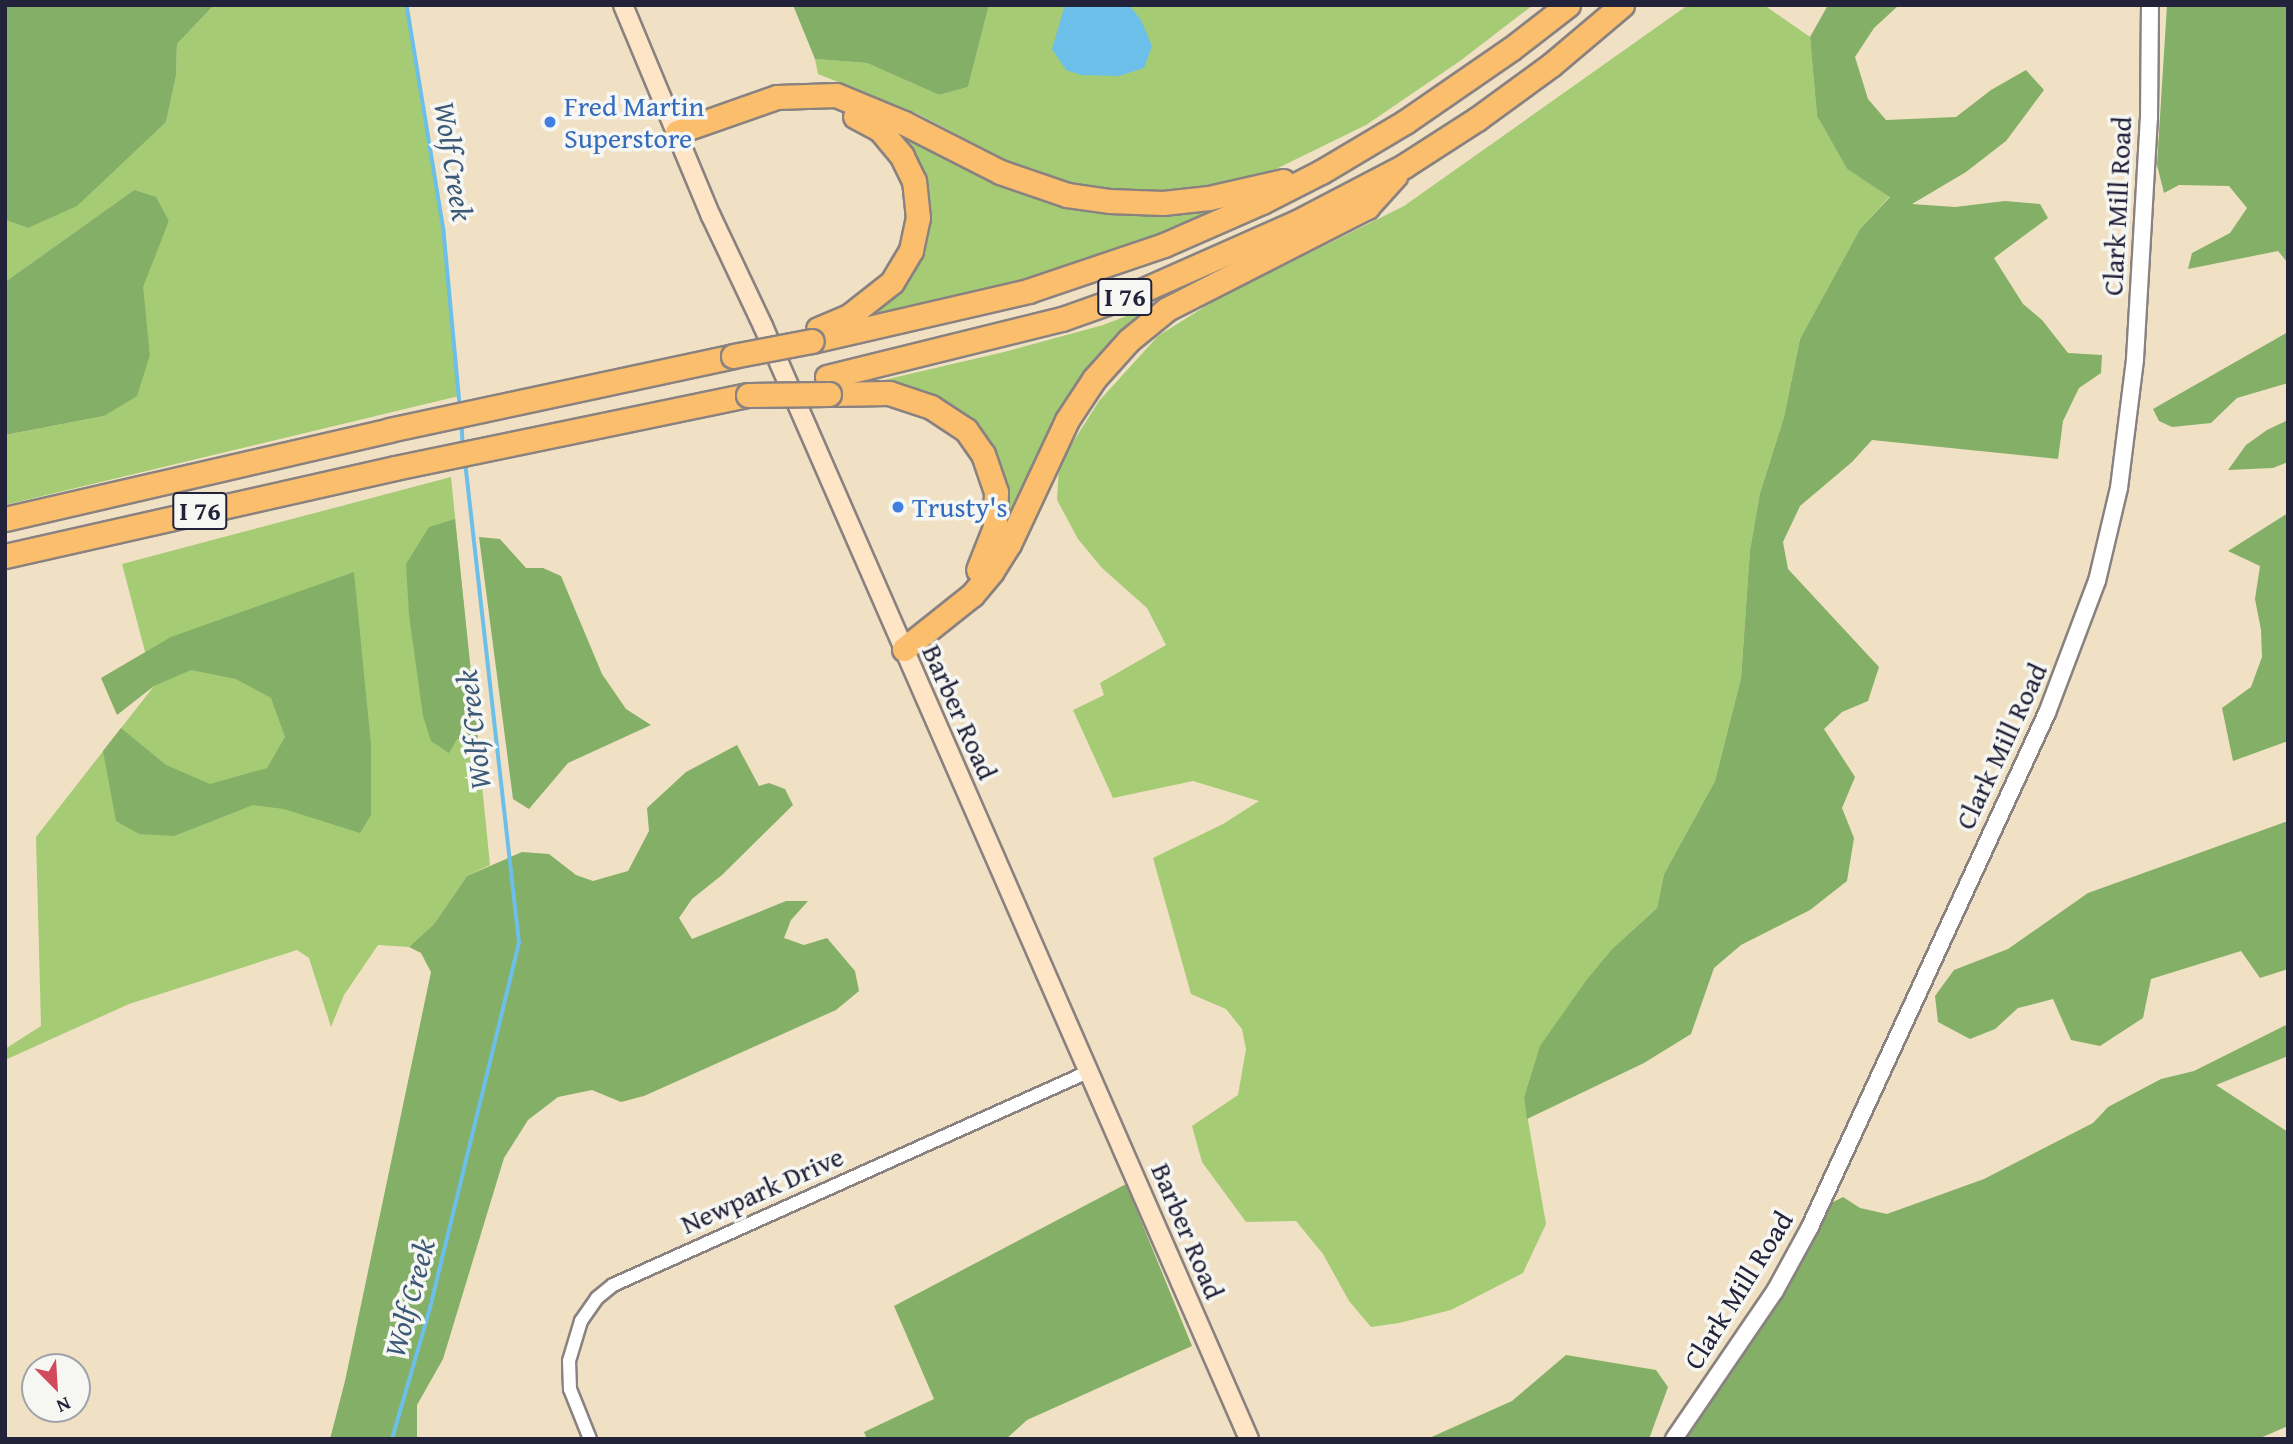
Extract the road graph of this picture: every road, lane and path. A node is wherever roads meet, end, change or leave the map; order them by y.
1 (623, 5) edge
2 (1568, 5) edge
3 (1622, 5) edge
4 (2150, 5) edge
5 (680, 138) junction
6 (1339, 162) junction
7 (1404, 166) junction
8 (810, 337) junction
9 (828, 386) junction
10 (5, 519) edge
11 (5, 556) edge
12 (901, 643) junction
13 (1090, 1071) junction
14 (590, 1439) edge
15 (1249, 1439) edge
16 (1674, 1439) edge

1 - 5 main road, Barber Road
2 - 6 highway, I 76
3 - 7 highway, I 76
4 - 16 street, Clark Mill Road
5 - 6 highway
5 - 8 highway
5 - 12 main road, Barber Road
6 - 8 highway, I 76
7 - 9 highway, I 76
7 - 12 highway
8 - 10 highway, I 76, bridge
9 - 11 highway, I 76, bridge
9 - 12 highway
12 - 13 main road, Barber Road
13 - 14 street, Newpark Drive
13 - 15 main road, Barber Road

